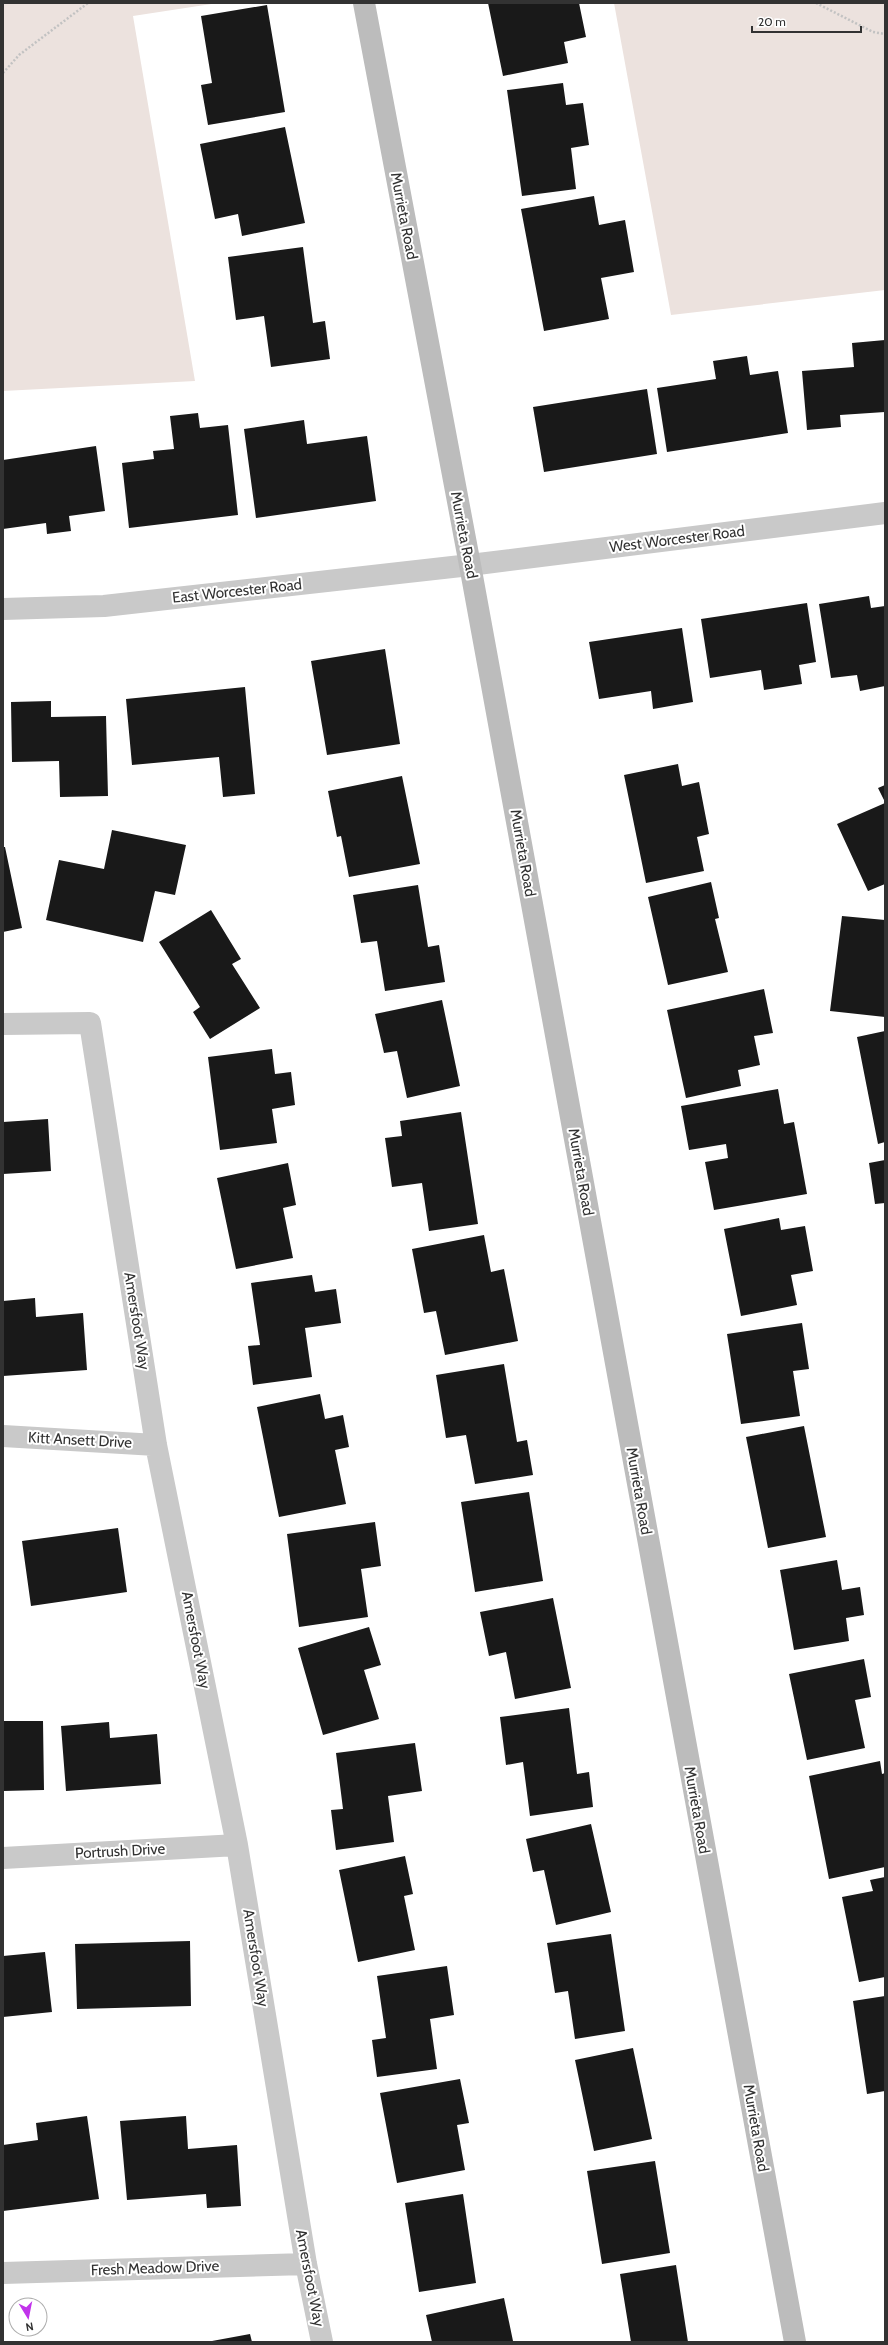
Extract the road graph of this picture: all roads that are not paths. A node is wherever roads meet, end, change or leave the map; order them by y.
1 (364, 3) edge
2 (885, 513) edge
3 (470, 565) junction
4 (3, 608) edge
5 (3, 1024) edge
6 (3, 1436) edge
7 (156, 1445) junction
8 (237, 1845) junction
9 (3, 1858) edge
10 (306, 2264) junction
11 (3, 2273) edge
12 (322, 2342) edge
13 (795, 2342) edge

1 - 3 main road, Murrieta Road
2 - 3 street, West Worcester Road
3 - 4 street, East Worcester Road
3 - 13 main road, Murrieta Road
5 - 7 street, Amersfoot Way
6 - 7 street, Kitt Ansett Drive
7 - 8 street, Amersfoot Way
8 - 9 street, Portrush Drive
8 - 10 street, Amersfoot Way
10 - 11 street, Fresh Meadow Drive
10 - 12 street, Amersfoot Way

